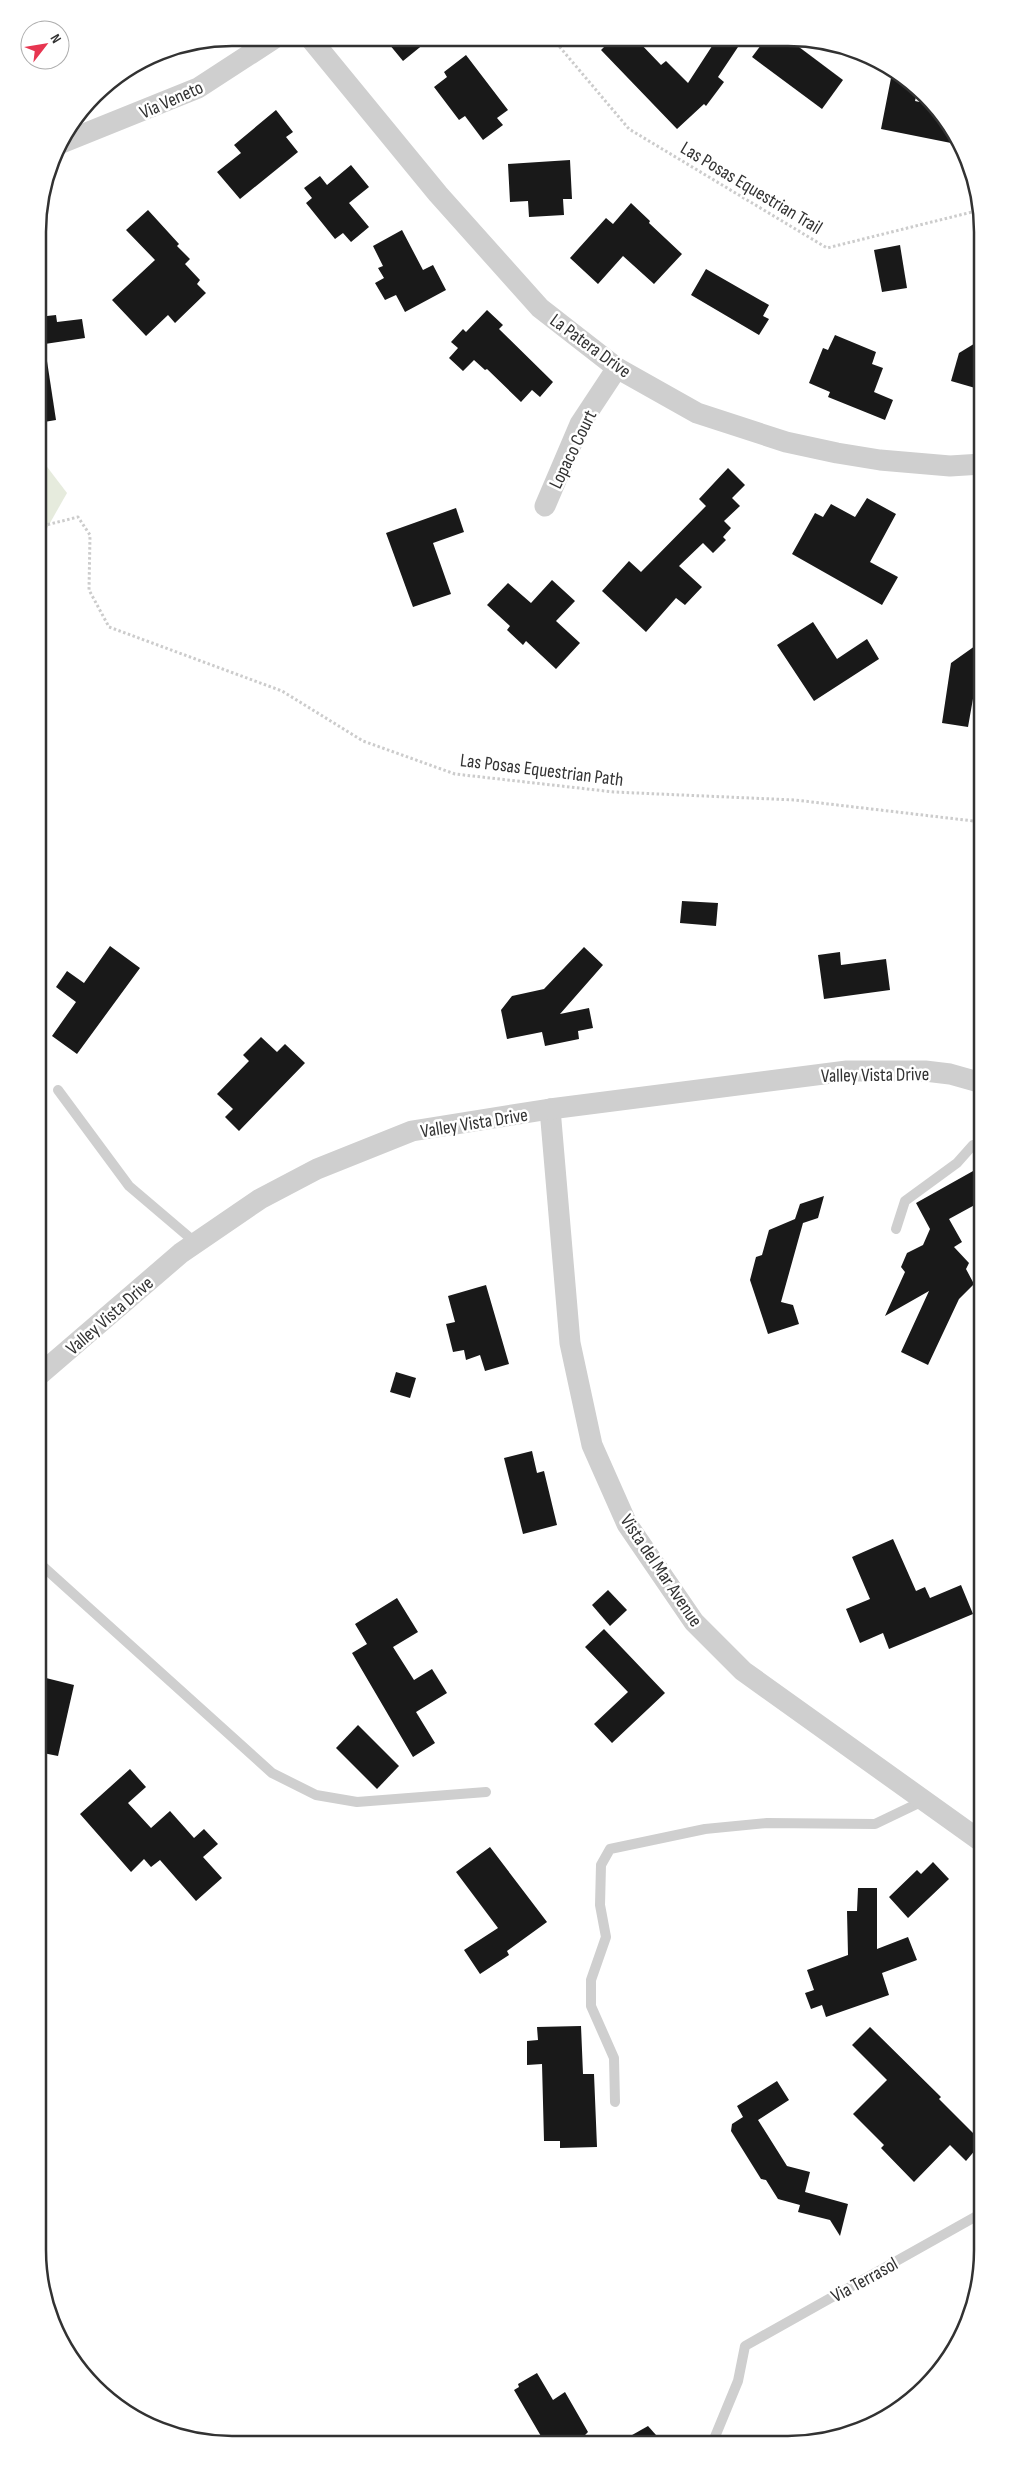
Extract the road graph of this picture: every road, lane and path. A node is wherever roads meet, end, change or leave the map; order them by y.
1 (263, 46) edge
2 (317, 46) edge
3 (558, 46) edge
4 (71, 139) edge
5 (972, 212) edge
6 (617, 368) junction
7 (974, 464) edge
8 (545, 506) dead end
9 (46, 525) edge
10 (974, 821) edge
11 (974, 1081) edge
12 (58, 1090) dead end
13 (550, 1109) junction
14 (974, 1145) edge
15 (896, 1229) dead end
16 (196, 1243) junction
17 (46, 1369) edge
18 (46, 1569) edge
19 (486, 1792) dead end
20 (923, 1801) junction
21 (974, 1836) edge
22 (616, 2102) dead end
23 (974, 2217) edge
24 (715, 2436) edge

1 - 4 street, Via Veneto
2 - 6 street, La Patera Drive
3 - 5 path, Las Posas Equestrian Trail
6 - 7 street, La Patera Drive
6 - 8 street, Lopaco Court
9 - 10 path, Las Posas Equestrian Path
11 - 13 street, Valley Vista Drive
12 - 16 lane
13 - 16 street, Valley Vista Drive
13 - 20 street, Vista del Mar Avenue
14 - 15 lane
16 - 17 street, Valley Vista Drive
18 - 19 lane
20 - 21 street, Vista del Mar Avenue
20 - 22 lane
23 - 24 lane, Via Terrasol

